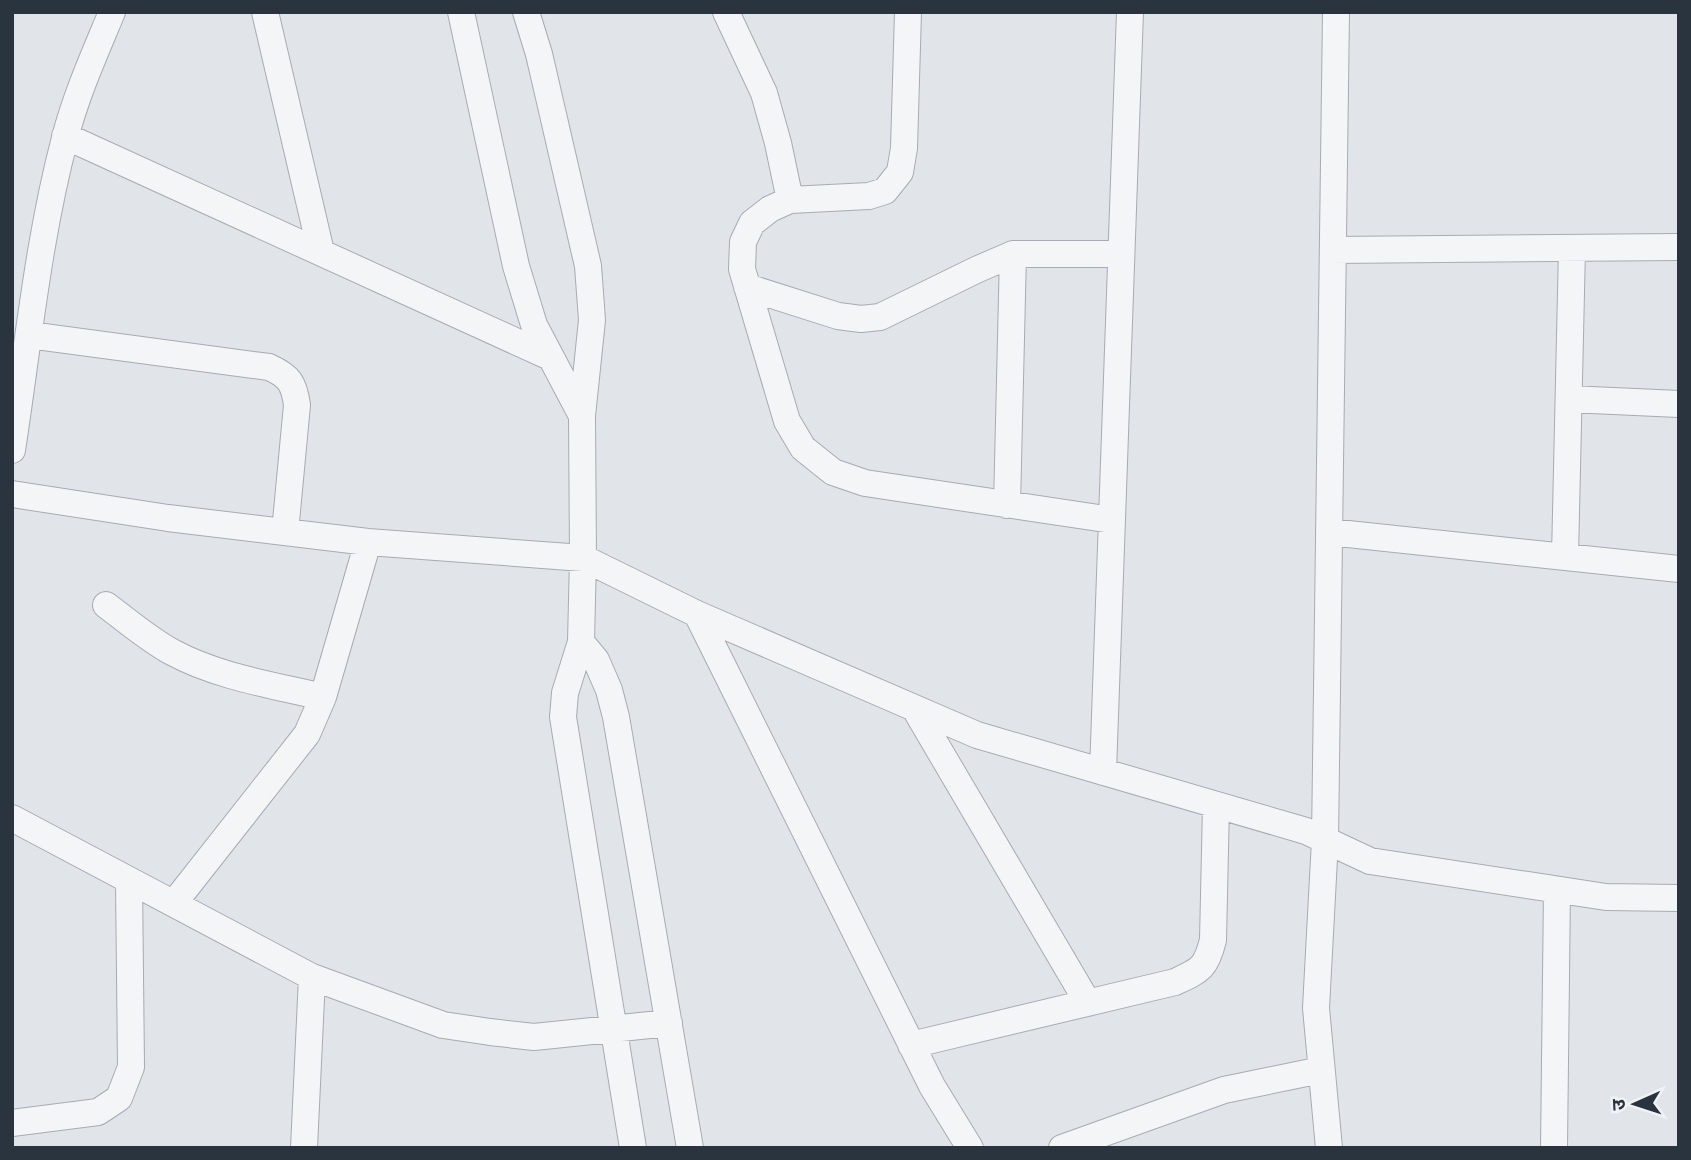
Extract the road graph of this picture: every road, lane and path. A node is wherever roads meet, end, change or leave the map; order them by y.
1 (112, 12) edge
2 (265, 12) edge
3 (461, 12) edge
4 (526, 12) edge
5 (726, 12) edge
6 (908, 12) edge
7 (1130, 12) edge
8 (1336, 12) edge
9 (65, 136) junction
10 (790, 200) junction
11 (1679, 247) edge
12 (1572, 248) junction
13 (1333, 250) junction
14 (321, 252) junction
15 (1013, 254) junction
16 (1121, 254) junction
17 (747, 287) junction
18 (29, 335) junction
19 (550, 357) junction
20 (1569, 398) junction
21 (1679, 404) edge
22 (582, 416) junction
23 (12, 450) edge
24 (12, 494) edge
25 (1007, 505) junction
26 (1112, 520) junction
27 (285, 532) junction
28 (1329, 532) junction
29 (368, 542) junction
30 (1565, 557) junction
31 (583, 558) junction
32 (1679, 569) edge
33 (106, 605) dead end
34 (697, 614) junction
35 (581, 642) junction
36 (323, 697) junction
37 (915, 709) junction
38 (1103, 772) junction
39 (1216, 805) junction
40 (12, 818) edge
41 (1325, 840) junction
42 (129, 881) junction
43 (1558, 890) junction
44 (1679, 898) edge
45 (174, 903) junction
46 (312, 978) junction
47 (1088, 1003) junction
48 (669, 1023) junction
49 (613, 1029) junction
50 (911, 1045) junction
51 (1321, 1070) junction
52 (12, 1123) edge
53 (304, 1148) edge
54 (633, 1148) edge
55 (690, 1148) edge
56 (970, 1148) edge
57 (1062, 1148) edge
58 (1329, 1148) edge
59 (1554, 1148) edge

1 - 9 street
2 - 14 street
3 - 19 street
4 - 22 street
5 - 10 street
6 - 10 street
7 - 16 street
8 - 13 street
9 - 14 street
9 - 18 street
10 - 17 street
11 - 12 street
12 - 13 street
12 - 20 street
13 - 28 street
14 - 19 street
15 - 16 street
15 - 17 street
15 - 25 street
16 - 26 street
17 - 25 street
18 - 23 street
18 - 27 street
19 - 22 street
20 - 21 street
20 - 30 street
22 - 31 street
24 - 27 street
25 - 26 street
26 - 38 street
27 - 29 street
28 - 30 street
28 - 41 street
29 - 31 street
29 - 36 street
30 - 32 street
31 - 34 street
31 - 35 street
33 - 36 street
34 - 37 street
34 - 50 street
35 - 48 street
35 - 49 street
36 - 45 street
37 - 38 street
37 - 47 street
38 - 39 street
39 - 41 street
39 - 47 street
40 - 42 street
41 - 43 street
41 - 51 street
42 - 45 street
42 - 52 street
43 - 44 street
43 - 59 street
45 - 46 street
46 - 49 street
46 - 53 street
47 - 50 street
48 - 49 street
48 - 55 street
49 - 54 street
50 - 56 street
51 - 57 street
51 - 58 street

